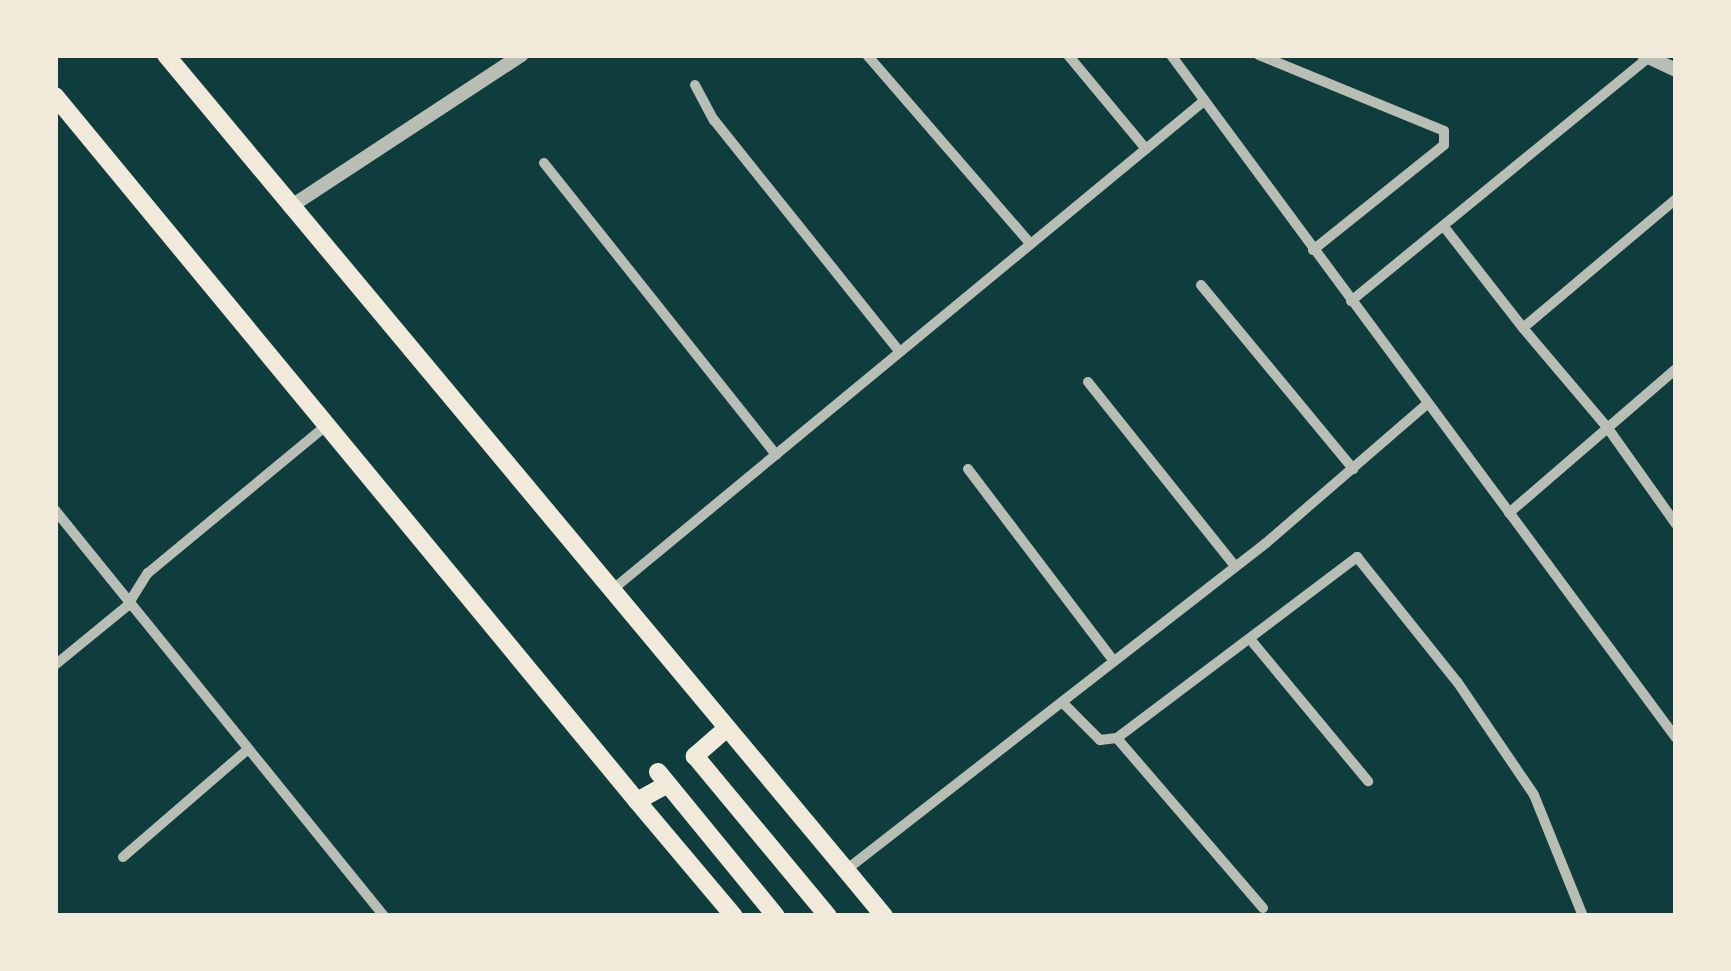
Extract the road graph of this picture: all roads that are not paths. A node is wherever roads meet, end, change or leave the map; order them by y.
1 (166, 55) edge
2 (521, 55) edge
3 (867, 55) edge
4 (1068, 55) edge
5 (1171, 55) edge
6 (1259, 55) edge
7 (1647, 56) edge
8 (1676, 70) edge
9 (695, 85) dead end
10 (55, 96) edge
11 (1204, 101) junction
12 (1146, 149) junction
13 (544, 163) dead end
14 (1676, 199) edge
15 (290, 207) junction
16 (1445, 228) junction
17 (1032, 244) junction
18 (1314, 250) junction
19 (1201, 285) dead end
20 (1351, 301) junction
21 (1523, 328) junction
22 (900, 352) junction
23 (1676, 368) edge
24 (1088, 382) dead end
25 (1427, 404) junction
26 (328, 424) junction
27 (1607, 426) junction
28 (776, 455) junction
29 (968, 469) dead end
30 (1353, 469) junction
31 (55, 510) edge
32 (1508, 513) junction
33 (1676, 524) edge
34 (1235, 566) junction
35 (612, 590) junction
36 (127, 606) junction
37 (1250, 639) junction
38 (1114, 661) junction
39 (55, 665) edge
40 (1062, 702) junction
41 (727, 728) junction
42 (1117, 738) junction
43 (1676, 738) edge
44 (248, 748) junction
45 (1368, 781) dead end
46 (637, 801) junction
47 (123, 857) dead end
48 (846, 870) junction
49 (1263, 908) dead end
50 (376, 914) edge
51 (734, 916) edge
52 (776, 916) edge
53 (828, 916) edge
54 (884, 916) edge
55 (1583, 916) edge

1 - 15 main road
2 - 15 street
3 - 17 street
4 - 12 street
5 - 11 street
6 - 18 street
7 - 8 street
7 - 16 street
9 - 22 street
10 - 26 main road
11 - 12 street
11 - 18 street
12 - 17 street
13 - 28 street
14 - 21 street
15 - 35 main road
16 - 20 street
16 - 21 street
17 - 22 street
18 - 20 street
19 - 30 street
20 - 25 street
21 - 27 street
22 - 28 street
23 - 27 street
24 - 34 street
25 - 30 street
25 - 32 street
26 - 36 street
26 - 46 main road
27 - 32 street
27 - 33 street
28 - 35 street
29 - 38 street
30 - 34 street
31 - 36 street
32 - 43 street
34 - 38 street
35 - 41 main road
36 - 39 street
36 - 44 street
37 - 42 street
37 - 45 street
37 - 55 street
38 - 40 street
40 - 42 street
40 - 48 street
41 - 48 main road
41 - 53 main road
42 - 49 street
44 - 47 street
44 - 50 street
46 - 51 main road
46 - 52 main road
48 - 54 main road

